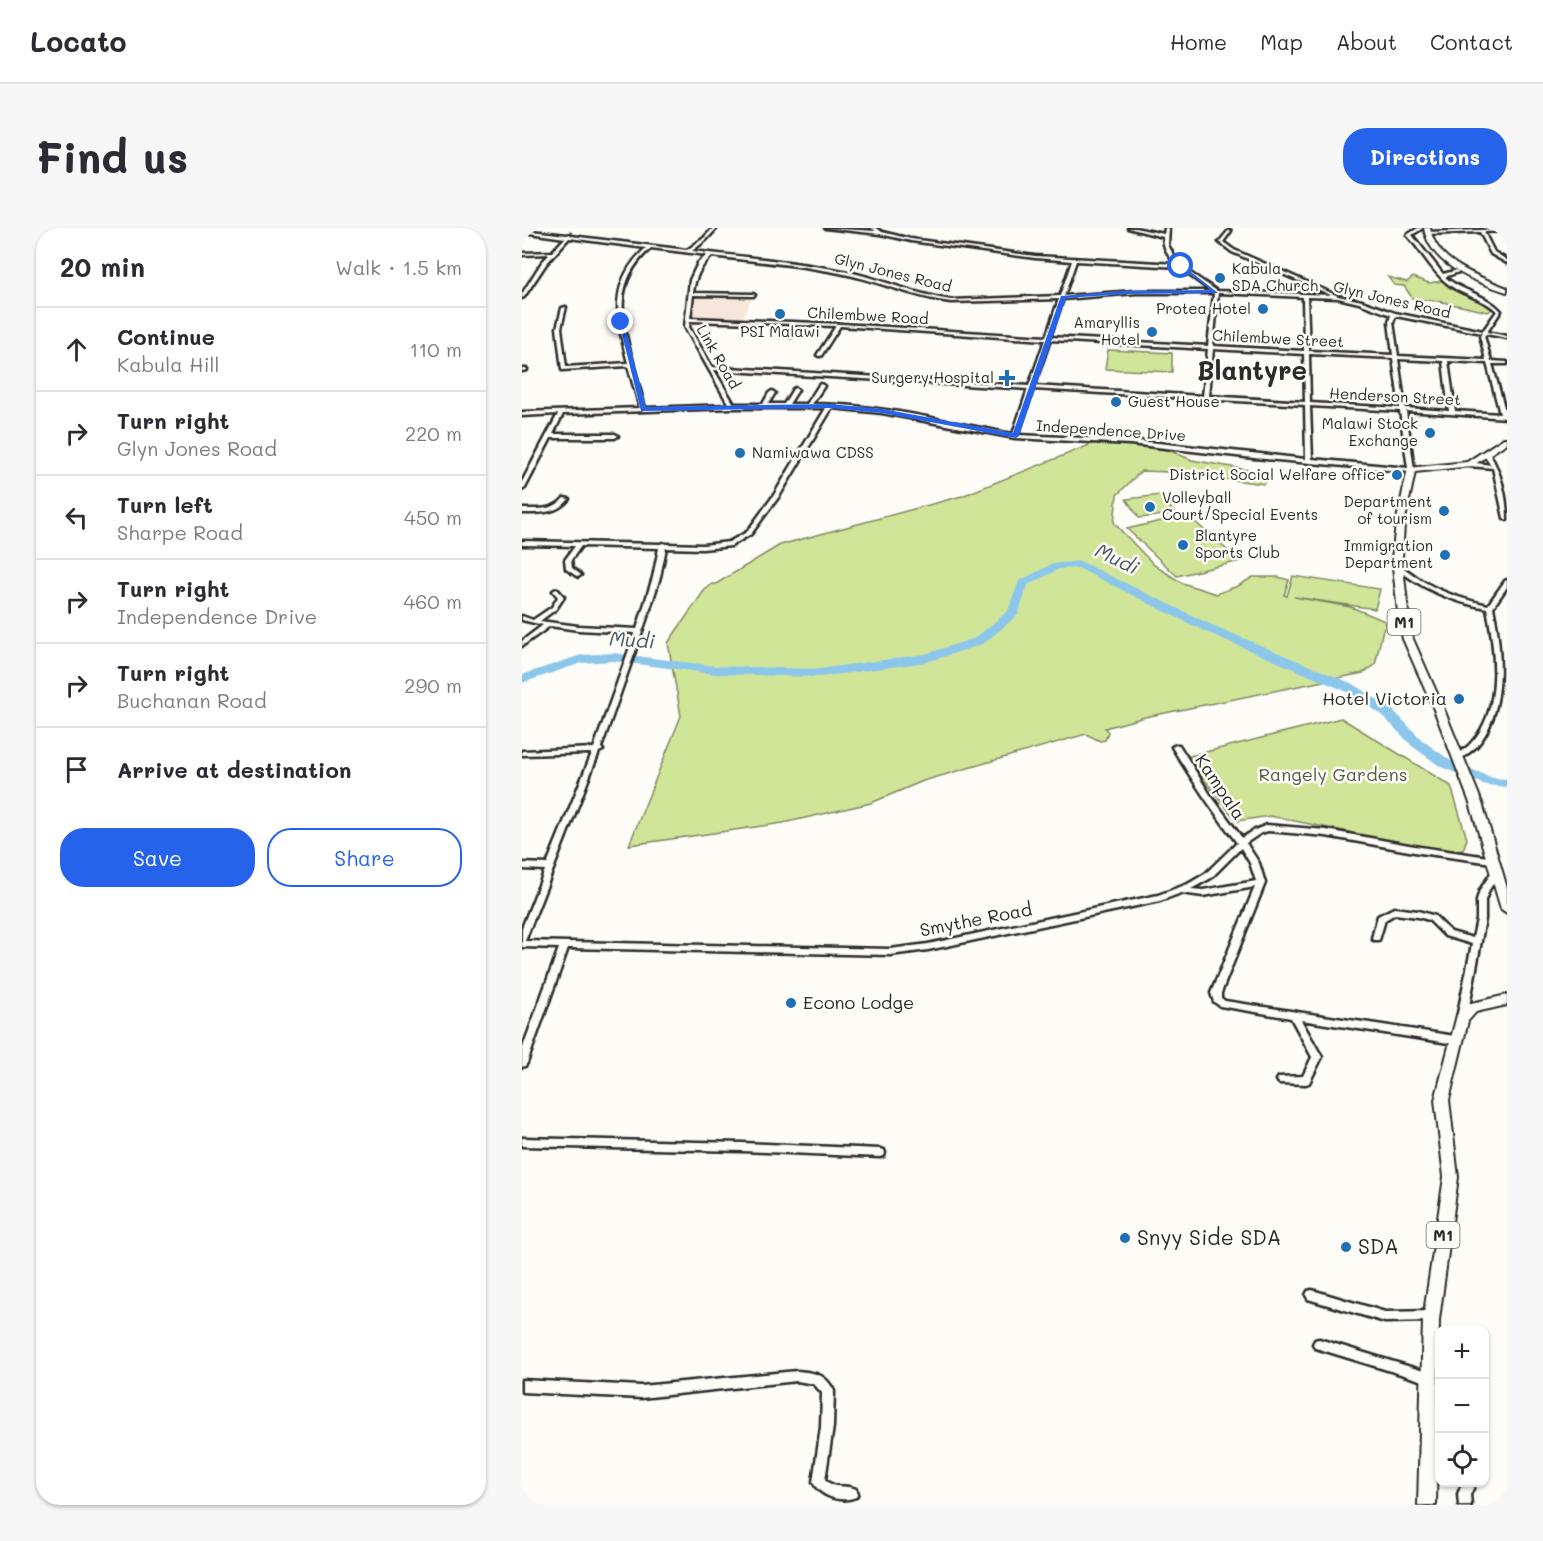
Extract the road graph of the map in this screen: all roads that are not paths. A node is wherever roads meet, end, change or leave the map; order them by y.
1 (570, 228) edge
2 (715, 228) edge
3 (826, 228) edge
4 (872, 228) edge
5 (1130, 228) edge
6 (1148, 228) edge
7 (1167, 228) edge
8 (1425, 230) edge
9 (1507, 230) edge
10 (522, 231) edge
11 (1228, 231) dead end
12 (1480, 231) junction
13 (1155, 232) junction
14 (881, 233) junction
15 (562, 234) junction
16 (570, 235) junction
17 (1166, 236) junction
18 (651, 246) junction
19 (689, 251) junction
20 (522, 254) edge
21 (551, 254) junction
22 (711, 254) junction
23 (1074, 260) junction
24 (1507, 262) edge
25 (1181, 266) junction
26 (1462, 270) junction
27 (1442, 276) junction
28 (1507, 290) edge
29 (1216, 292) junction
30 (690, 294) junction
31 (753, 295) dead end
32 (1305, 296) junction
33 (522, 297) edge
34 (1063, 297) junction
35 (1338, 297) junction
36 (564, 308) dead end
37 (1394, 314) junction
38 (687, 319) junction
39 (792, 324) junction
40 (839, 325) junction
41 (1483, 332) junction
42 (791, 336) dead end
43 (1507, 336) edge
44 (1048, 338) junction
45 (1212, 346) junction
46 (1306, 352) junction
47 (819, 355) dead end
48 (1397, 357) junction
49 (1444, 360) junction
50 (1489, 362) junction
51 (1507, 363) edge
52 (632, 364) junction
53 (711, 368) junction
54 (858, 377) junction
55 (821, 386) dead end
56 (851, 387) dead end
57 (1031, 387) junction
58 (795, 390) dead end
59 (772, 393) dead end
60 (1206, 397) junction
61 (1307, 404) junction
62 (786, 405) junction
63 (809, 405) junction
64 (732, 406) junction
65 (765, 406) junction
66 (830, 406) junction
67 (643, 409) junction
68 (1404, 409) junction
69 (1452, 412) junction
70 (561, 413) junction
71 (522, 414) edge
72 (1505, 416) edge
73 (550, 436) junction
74 (615, 436) dead end
75 (1016, 436) junction
76 (1505, 445) edge
77 (1488, 453) junction
78 (1309, 461) junction
79 (1469, 464) junction
80 (1495, 467) junction
81 (1412, 470) junction
82 (522, 488) edge
83 (566, 499) dead end
84 (522, 511) edge
85 (1507, 518) edge
86 (522, 543) edge
87 (579, 544) junction
88 (663, 545) junction
89 (1397, 566) junction
90 (578, 575) dead end
91 (1507, 582) edge
92 (556, 591) dead end
93 (1490, 607) junction
94 (522, 618) edge
95 (534, 622) junction
96 (548, 624) junction
97 (639, 631) junction
98 (522, 644) edge
99 (1176, 747) dead end
100 (598, 750) junction
101 (522, 753) edge
102 (1459, 760) junction
103 (1241, 843) junction
104 (1492, 860) junction
105 (522, 866) edge
106 (548, 867) junction
107 (1495, 873) junction
108 (1261, 884) junction
109 (1180, 891) junction
110 (1507, 909) edge
111 (1376, 938) dead end
112 (522, 939) edge
113 (1477, 942) junction
114 (522, 944) edge
115 (566, 944) junction
116 (1507, 1000) edge
117 (1296, 1017) junction
118 (1462, 1019) junction
119 (1455, 1040) junction
120 (522, 1063) edge
121 (1282, 1080) dead end
122 (522, 1142) edge
123 (880, 1153) dead end
124 (1312, 1295) dead end
125 (1432, 1316) junction
126 (1319, 1344) dead end
127 (1431, 1379) junction
128 (522, 1386) edge
129 (1434, 1433) edge
130 (1468, 1487) edge
131 (852, 1493) dead end
132 (1427, 1505) edge
133 (1465, 1505) edge

1 - 15 street
2 - 19 street
3 - 14 street
4 - 14 street
5 - 13 street
6 - 13 street
7 - 17 street
8 - 12 street
8 - 26 highway
8 - 27 street
9 - 12 street
10 - 15 street, Glyn Jones Road
11 - 35 street
12 - 24 street
13 - 17 street
14 - 23 street
15 - 16 street, Glyn Jones Road
16 - 18 street, Glyn Jones Road
16 - 21 street
17 - 25 street
18 - 19 street, Glyn Jones Road
18 - 52 street
19 - 22 street, Glyn Jones Road
20 - 21 street
21 - 33 street
22 - 30 street, Link Road
22 - 34 street, Glyn Jones Road
23 - 25 street
23 - 34 street
25 - 29 street
26 - 27 street
26 - 28 highway
27 - 41 street
29 - 32 street, Glyn Jones Road
29 - 34 street, Glyn Jones Road
29 - 45 street
30 - 31 street
30 - 38 street, Link Road
32 - 35 street, Glyn Jones Road
32 - 46 street
34 - 44 street
35 - 37 street, Glyn Jones Road
36 - 52 street
37 - 41 street, Glyn Jones Road
37 - 48 street
38 - 39 street, Chilembwe Road
38 - 53 street, Link Road
39 - 40 street, Chilembwe Road
39 - 42 street
40 - 44 street, Chilembwe Road
40 - 47 street
41 - 43 street, Glyn Jones Road
41 - 50 street
44 - 45 street, Chilembwe Street
44 - 57 street
45 - 46 street, Chilembwe Street
45 - 60 street
46 - 48 street, Chilembwe Street
46 - 61 street
48 - 49 street, Chilembwe Street
48 - 68 street
49 - 50 street, Chilembwe Street
49 - 69 street
50 - 51 street, Chilembwe Street
50 - 72 street
52 - 67 street
53 - 54 street, Henderson Street
53 - 64 street, Link Road
54 - 56 street
54 - 57 street, Henderson Street
55 - 63 street
57 - 60 street, Henderson Street
57 - 75 street
58 - 62 street
59 - 65 street
60 - 61 street, Henderson Street
61 - 68 street, Henderson Street
61 - 78 street
62 - 63 street, Independence Drive
62 - 65 street, Independence Drive
63 - 66 street, Independence Drive
64 - 65 street, Independence Drive
64 - 67 street, Independence Drive
66 - 75 street, Independence Drive
66 - 88 street
67 - 70 street, Independence Drive
68 - 69 street, Henderson Street
68 - 81 street
69 - 72 street, Henderson Street
70 - 71 street, Independence Drive
70 - 73 street
73 - 74 street
73 - 82 street
75 - 78 street, Independence Drive
76 - 77 highway
77 - 79 highway
77 - 80 street
78 - 81 street, Independence Drive
79 - 80 street
79 - 81 highway
80 - 85 street
81 - 89 highway, M1
83 - 84 street
86 - 87 street
87 - 88 street
87 - 90 street
88 - 97 street
89 - 93 street
89 - 102 highway, M1
91 - 93 street
92 - 95 street
93 - 102 street
94 - 95 street
95 - 96 street
96 - 97 street
96 - 98 street
97 - 100 street
99 - 103 street, Kampala
100 - 101 street
100 - 106 street
102 - 104 highway, M1
103 - 104 street, Smythe Road
103 - 108 street, Kampala
103 - 109 street, Smythe Road
104 - 107 highway, M1
105 - 106 street
106 - 112 street
107 - 110 highway, M1
107 - 113 street
108 - 109 street
108 - 117 street
109 - 115 street, Smythe Road
111 - 113 street
113 - 118 street
114 - 115 street, Smythe Road
115 - 120 street
116 - 118 highway
117 - 119 street
117 - 121 street
118 - 119 highway, M1
119 - 125 highway, M1
122 - 123 street
124 - 125 street
125 - 127 highway, M1
126 - 127 street
127 - 129 highway, M1
128 - 131 street
129 - 132 highway, M1
130 - 133 street

